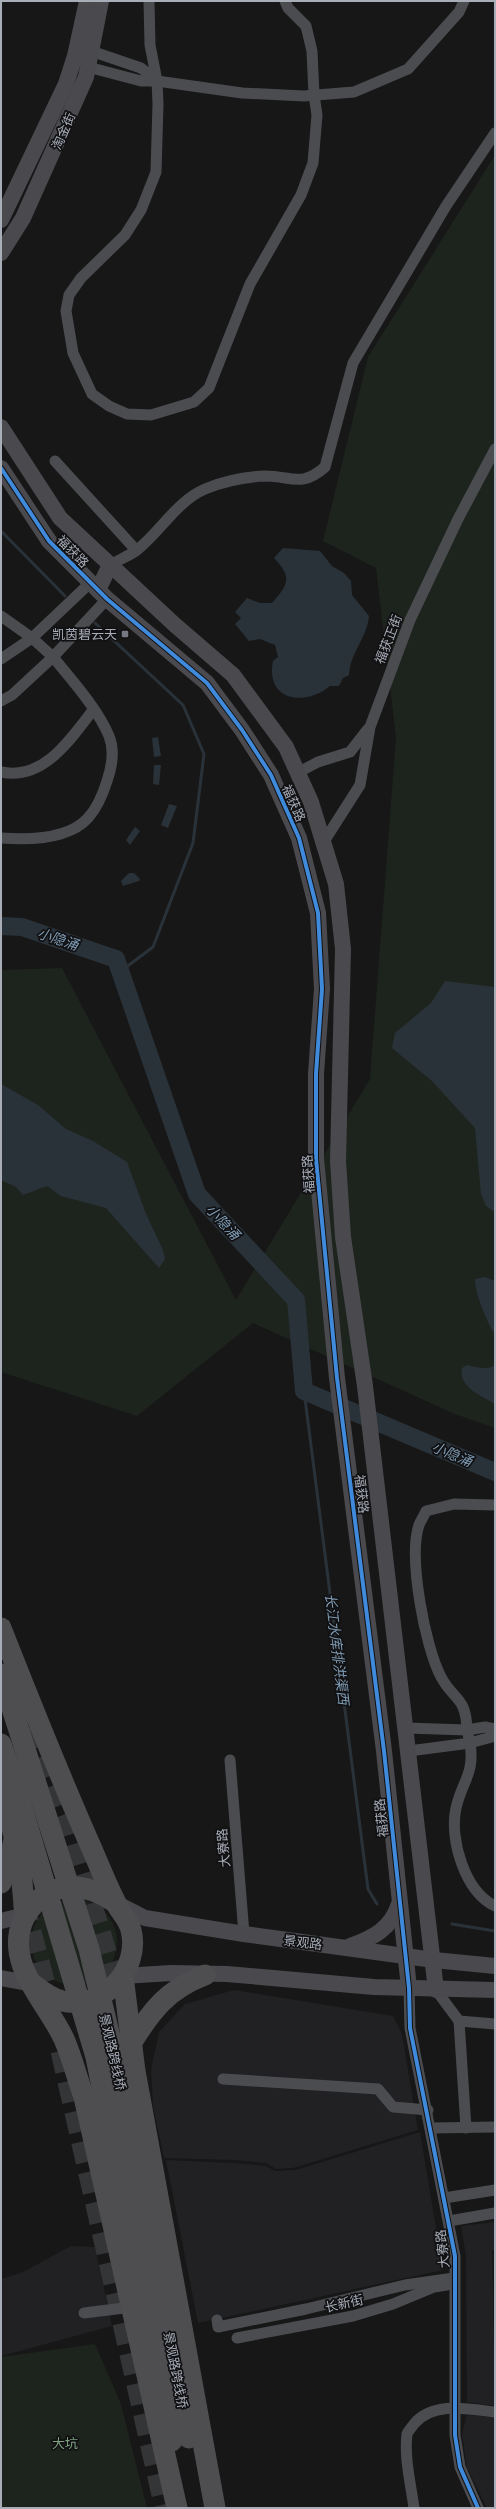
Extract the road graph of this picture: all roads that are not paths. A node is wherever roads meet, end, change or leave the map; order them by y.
1 (87, 1) edge
2 (101, 1) edge
3 (149, 1) edge
4 (285, 1) edge
5 (464, 1) edge
6 (86, 58) junction
7 (157, 81) junction
8 (314, 95) junction
9 (495, 133) edge
10 (1, 220) edge
11 (1, 253) edge
12 (1, 426) edge
13 (495, 449) edge
14 (55, 461) dead end
15 (1, 468) edge
16 (136, 550) junction
17 (110, 565) junction
18 (98, 591) junction
19 (1, 616) edge
20 (32, 638) junction
21 (53, 657) junction
22 (1, 659) edge
23 (1, 701) edge
24 (93, 710) junction
25 (370, 727) junction
26 (1, 772) edge
27 (299, 772) junction
28 (1, 838) edge
29 (324, 843) junction
30 (495, 1505) edge
31 (1, 1628) edge
32 (1, 1674) edge
33 (406, 1728) junction
34 (495, 1729) edge
35 (467, 1730) junction
36 (495, 1736) edge
37 (470, 1743) junction
38 (1, 1744) edge
39 (409, 1751) junction
40 (230, 1760) dead end
41 (1, 1785) edge
42 (15, 1835) junction
43 (1, 1883) edge
44 (400, 1902) junction
45 (116, 1903) junction
46 (495, 1906) edge
47 (25, 1915) junction
48 (1, 1921) edge
49 (244, 1934) junction
50 (346, 1948) junction
51 (405, 1955) junction
52 (434, 1960) junction
53 (495, 1966) edge
54 (204, 1975) junction
55 (123, 1976) junction
56 (1, 1978) edge
57 (33, 1984) junction
58 (409, 1988) junction
59 (436, 1990) junction
60 (495, 1990) edge
61 (459, 2021) junction
62 (495, 2024) edge
63 (132, 2042) junction
64 (135, 2070) junction
65 (223, 2080) dead end
66 (84, 2097) junction
67 (428, 2110) junction
68 (495, 2127) edge
69 (431, 2128) junction
70 (466, 2128) junction
71 (495, 2190) edge
72 (444, 2198) junction
73 (495, 2213) edge
74 (449, 2221) junction
75 (454, 2281) junction
76 (132, 2307) junction
77 (84, 2312) dead end
78 (217, 2320) dead end
79 (237, 2338) dead end
80 (452, 2408) junction
81 (495, 2412) edge
82 (180, 2440) junction
83 (177, 2508) edge
84 (185, 2508) edge
85 (204, 2508) edge
86 (215, 2508) edge
87 (414, 2508) edge
88 (478, 2508) edge

1 - 6 street, 淘金街
2 - 6 street, 淘金街
3 - 7 street
4 - 8 street
5 - 8 street
6 - 7 street
6 - 7 street
6 - 10 street, 淘金街
6 - 11 street, 淘金街
7 - 8 street
7 - 8 street
9 - 16 street
12 - 17 street, 福获路
13 - 25 street, 福获正街
14 - 16 street
15 - 18 street, 福获路
16 - 17 street
17 - 18 street
17 - 27 street, 福获路
18 - 20 street
18 - 21 street
18 - 44 street, 福获路
19 - 20 street
20 - 21 street
20 - 22 street
21 - 23 street
21 - 24 street
24 - 26 street
24 - 28 street
25 - 27 street
25 - 29 street, 福获正街
27 - 29 street, 福获路
29 - 33 street, 福获路
30 - 35 street
31 - 45 highway
32 - 82 highway, 景观路跨线桥, bridge
33 - 35 street
33 - 39 street, 福获路
34 - 35 street
35 - 37 street
36 - 37 street
37 - 39 street
37 - 46 street
38 - 82 highway, 景观路跨线桥, bridge
39 - 52 street, 福获路
40 - 49 street, 大寮路
41 - 42 highway
42 - 43 highway
42 - 47 highway
44 - 50 street
44 - 51 street, 福获路
45 - 47 highway
45 - 49 street, 景观路
45 - 55 highway
47 - 48 street
47 - 57 highway
49 - 50 street, 景观路
50 - 51 street, 景观路
51 - 52 street, 景观路
51 - 58 street, 福获路
52 - 53 street, 景观路
52 - 59 street, 福获路
54 - 55 street
54 - 58 street
54 - 63 highway
55 - 57 highway
55 - 63 highway
56 - 57 street
57 - 66 highway
58 - 59 street
58 - 67 street, 大寮路
59 - 60 street
59 - 61 street
61 - 62 street
61 - 70 street
63 - 64 highway
64 - 66 highway
64 - 86 highway
65 - 67 street
66 - 76 highway
67 - 69 street, 大寮路
68 - 70 street
69 - 70 street
69 - 72 street, 大寮路
71 - 72 street
72 - 74 street, 大寮路
73 - 74 street
74 - 75 street, 大寮路
75 - 78 street
75 - 79 street, 长新街
75 - 80 street, 大寮路
76 - 77 street
76 - 83 highway
80 - 81 street
80 - 87 street
80 - 88 street, 大寮路
82 - 84 highway
82 - 85 highway

